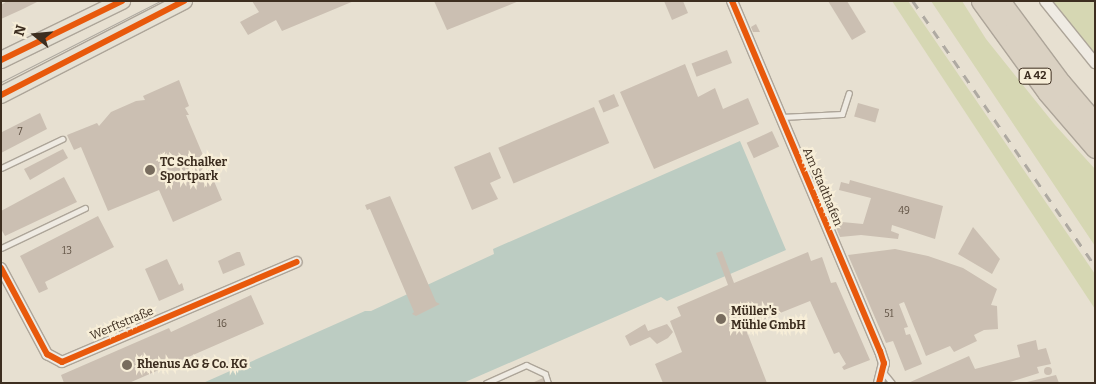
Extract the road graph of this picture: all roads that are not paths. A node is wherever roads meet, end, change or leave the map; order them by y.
1 (122, 1) edge
2 (184, 1) edge
3 (732, 1) edge
4 (981, 1) edge
5 (1000, 1) edge
6 (1045, 1) edge
7 (1, 60) edge
8 (1095, 63) edge
9 (849, 93) dead end
10 (1, 95) edge
11 (780, 117) junction
12 (1095, 123) edge
13 (62, 139) dead end
14 (1095, 148) edge
15 (1, 168) edge
16 (85, 208) dead end
17 (1, 248) edge
18 (297, 262) dead end
19 (1, 268) edge
20 (883, 372) junction
21 (486, 383) edge
22 (548, 383) edge
23 (879, 383) edge
24 (892, 383) edge

1 - 7 main road
2 - 10 main road
3 - 11 street, Am Stadthafen
4 - 14 highway, A 42
5 - 12 highway, A 42
6 - 8 street
9 - 11 lane
11 - 20 street, Am Stadthafen
13 - 15 lane
16 - 17 lane
18 - 19 street, Werftstraße
20 - 23 street
20 - 24 lane
21 - 22 lane

